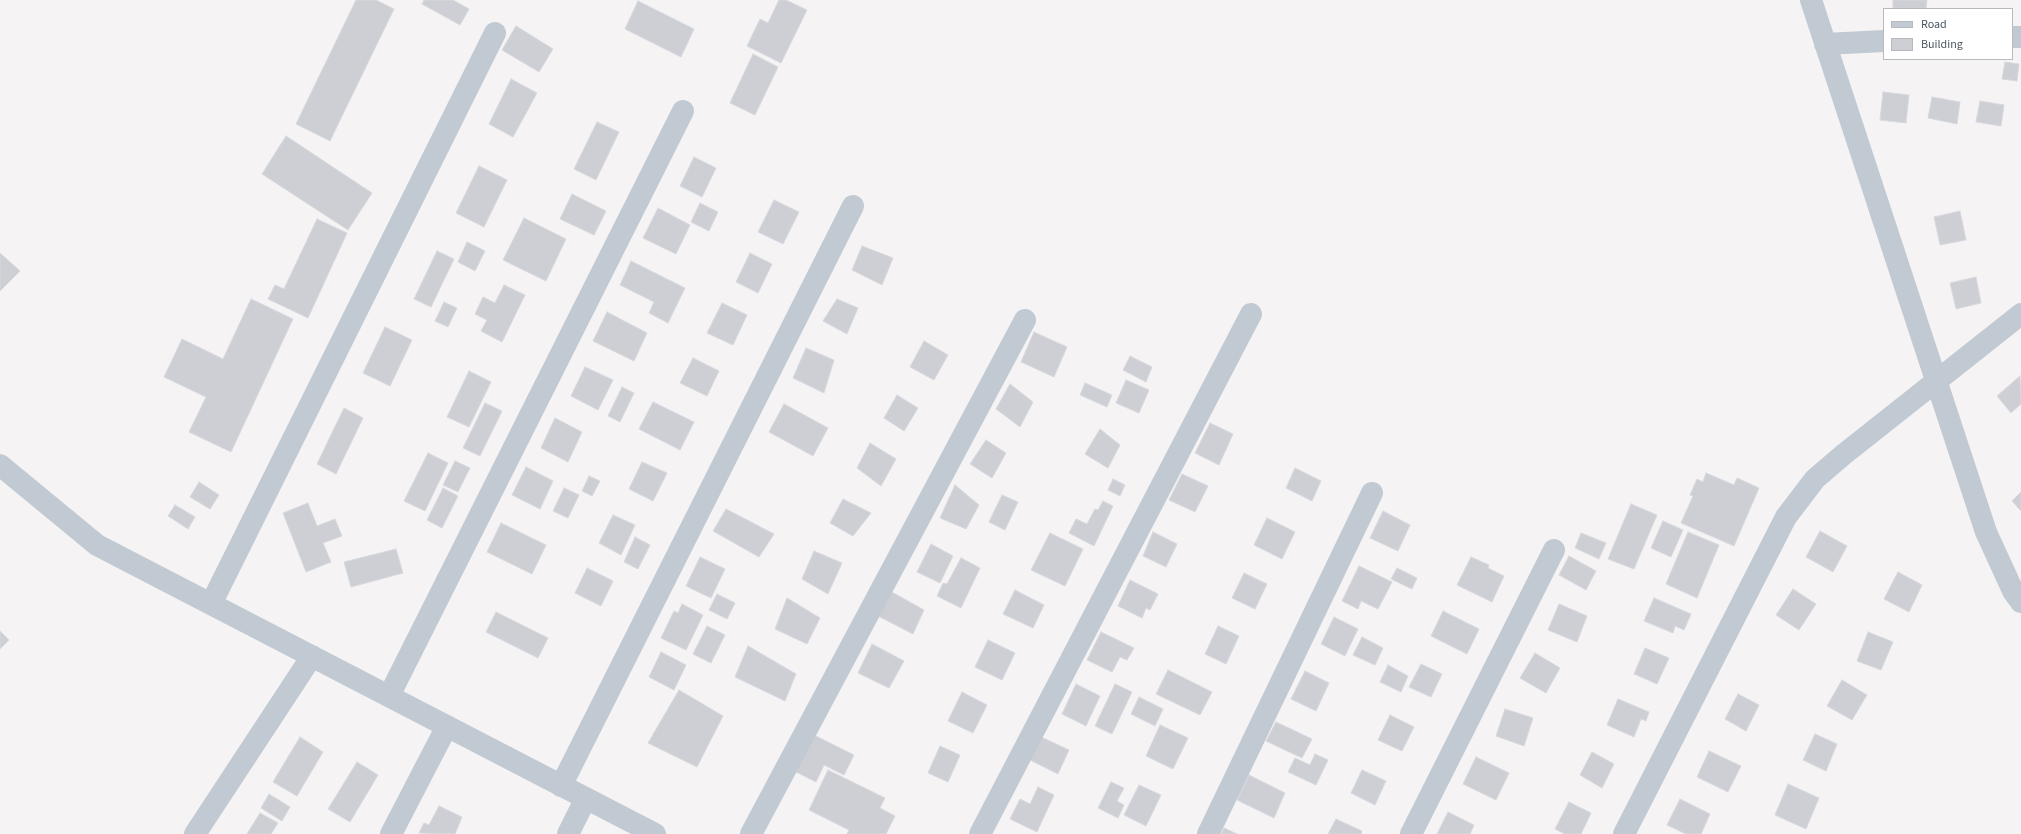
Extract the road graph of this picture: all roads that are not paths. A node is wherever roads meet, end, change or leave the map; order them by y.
1 (1811, 0) edge
2 (495, 32) dead end
3 (1883, 41) edge
4 (1825, 44) junction
5 (682, 112) dead end
6 (853, 206) dead end
7 (1252, 314) dead end
8 (2021, 314) edge
9 (1025, 320) dead end
10 (1938, 381) junction
11 (0, 465) edge
12 (1372, 493) dead end
13 (1554, 550) dead end
14 (2018, 592) edge
15 (211, 604) junction
16 (312, 656) junction
17 (389, 696) junction
18 (447, 726) junction
19 (562, 786) junction
20 (586, 798) junction
21 (195, 834) edge
22 (391, 834) edge
23 (568, 834) edge
24 (655, 834) edge
25 (751, 834) edge
26 (980, 834) edge
27 (1208, 834) edge
28 (1411, 834) edge
29 (1624, 834) edge

1 - 4 street
2 - 15 street
3 - 4 street
4 - 10 street
5 - 17 street
6 - 19 street
7 - 26 street
8 - 10 street
9 - 25 street
10 - 14 street
10 - 29 street
11 - 15 street
12 - 27 street
13 - 28 street
15 - 16 street
16 - 17 street
16 - 21 street
17 - 18 street
18 - 19 street
18 - 22 street
19 - 20 street
20 - 23 street
20 - 24 street

